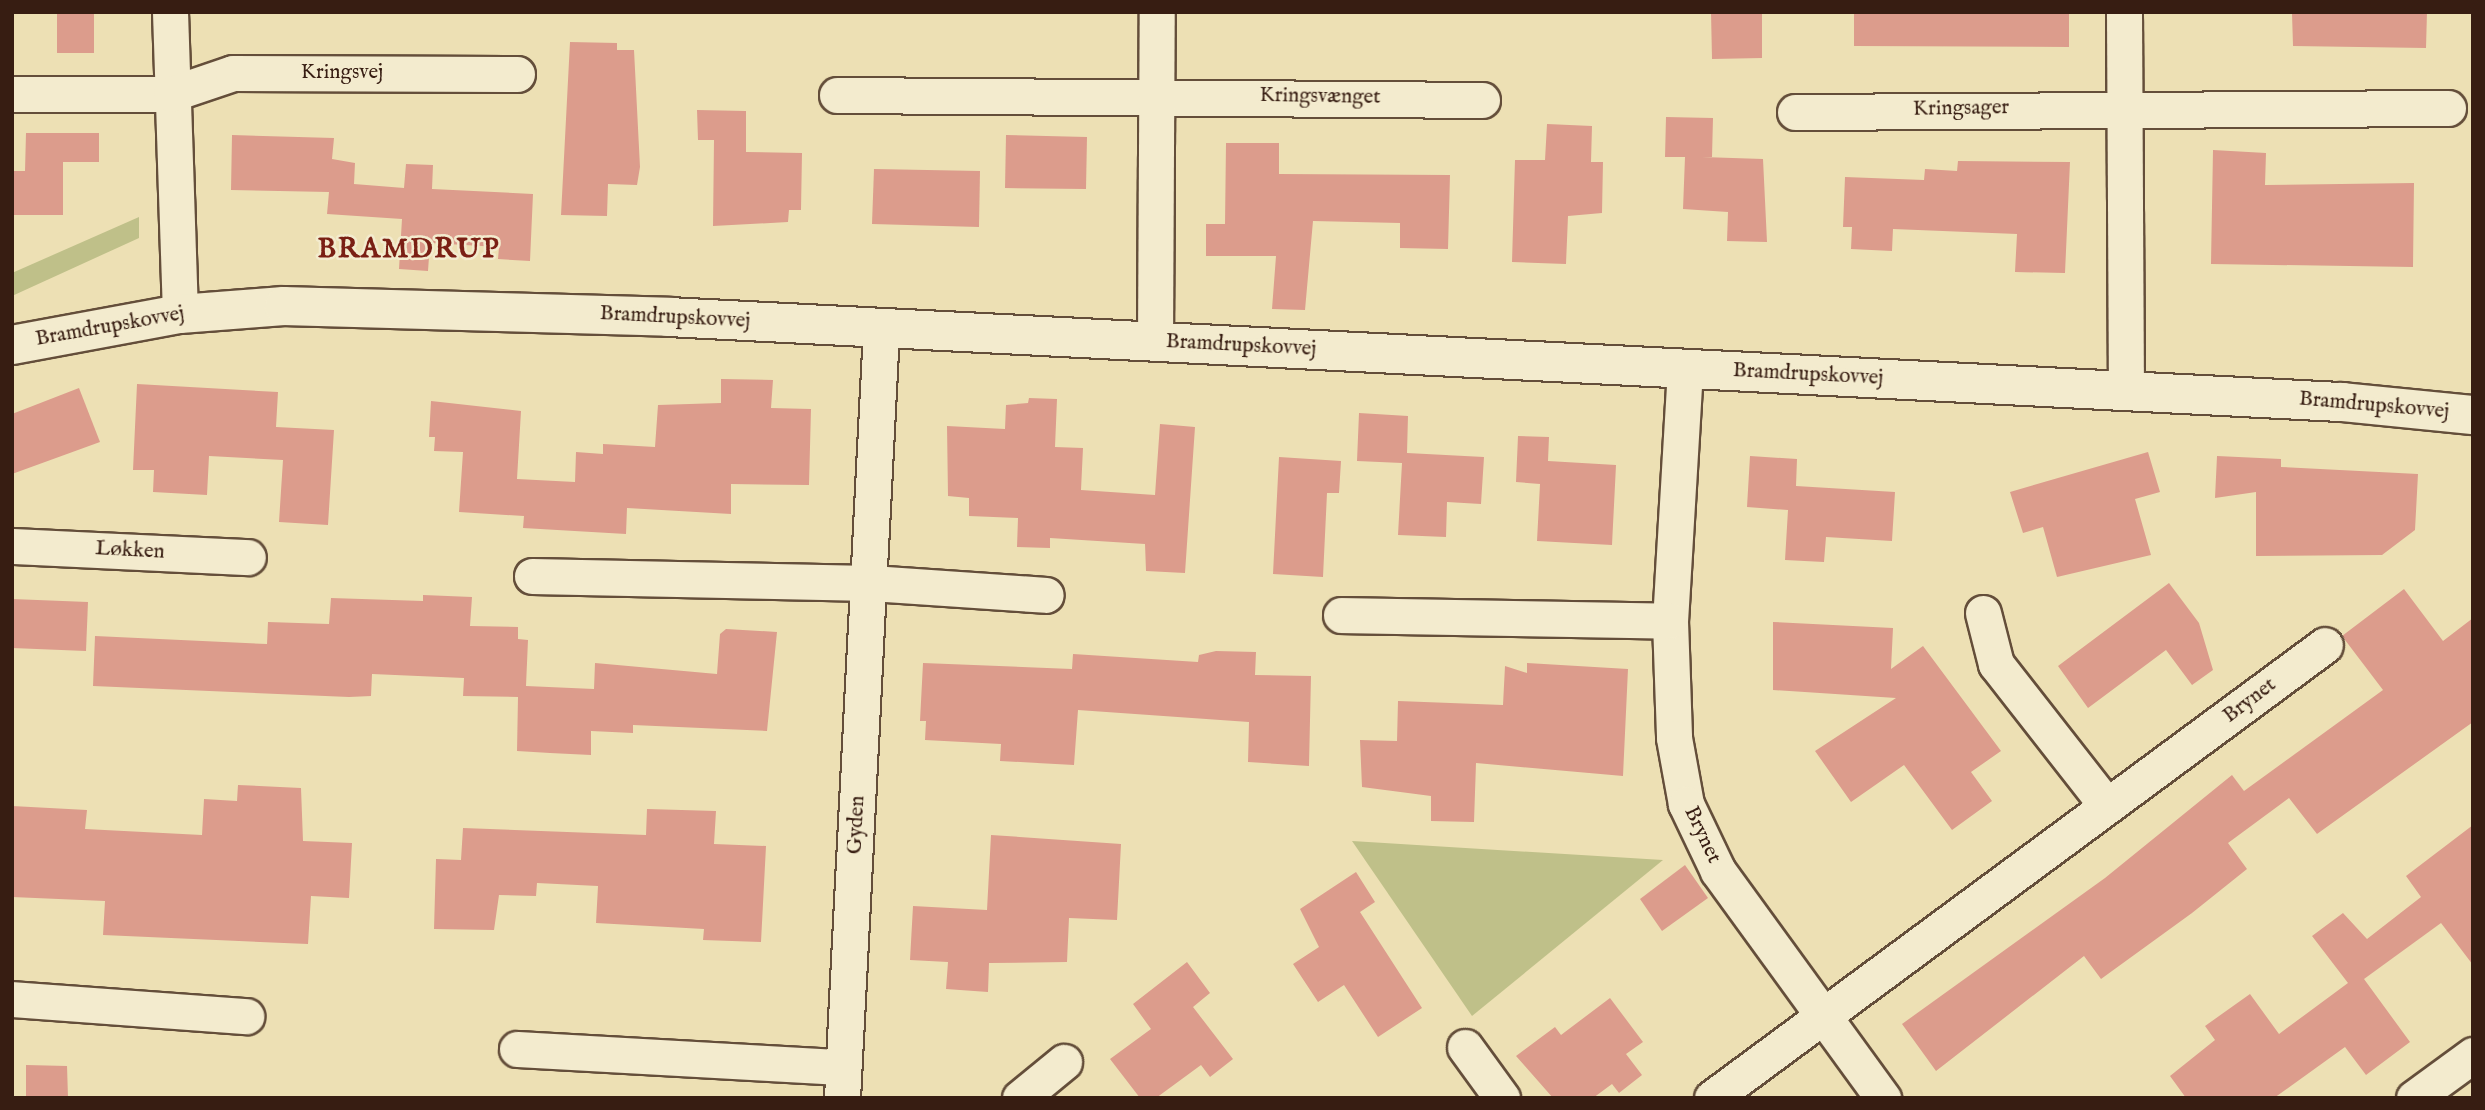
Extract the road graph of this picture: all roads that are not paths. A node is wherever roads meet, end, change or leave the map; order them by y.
1 (170, 12) edge
2 (1157, 12) edge
3 (2123, 12) edge
4 (517, 74) dead end
5 (12, 94) edge
6 (171, 94) junction
7 (1158, 94) junction
8 (837, 95) dead end
9 (1482, 100) dead end
10 (2127, 107) junction
11 (2448, 107) dead end
12 (1795, 112) dead end
13 (180, 314) junction
14 (881, 330) junction
15 (1155, 342) junction
16 (12, 345) edge
17 (1685, 369) junction
18 (2126, 391) junction
19 (2473, 415) edge
20 (12, 546) edge
21 (248, 557) dead end
22 (532, 576) dead end
23 (871, 583) junction
24 (1046, 595) dead end
25 (1983, 613) dead end
26 (1341, 615) dead end
27 (1670, 621) junction
28 (2325, 645) dead end
29 (2107, 806) junction
30 (12, 999) edge
31 (246, 1016) dead end
32 (1822, 1016) junction
33 (1465, 1047) dead end
34 (517, 1049) dead end
35 (2473, 1055) edge
36 (1065, 1062) dead end
37 (842, 1082) edge
38 (1020, 1098) edge
39 (1502, 1098) edge
40 (1712, 1098) edge
41 (1883, 1098) edge
42 (2414, 1098) edge

1 - 6 street
2 - 7 street
3 - 10 street
4 - 6 street, Kringsvej
5 - 6 street, Kringsvej
6 - 13 street
7 - 8 street, Kringsvænget
7 - 9 street, Kringsvænget
7 - 15 street
10 - 11 street, Kringsager
10 - 12 street, Kringsager
10 - 18 street
13 - 14 street, Bramdrupskovvej
13 - 16 street, Bramdrupskovvej
14 - 15 street, Bramdrupskovvej
14 - 23 street, Gyden
15 - 17 street, Bramdrupskovvej
17 - 18 street, Bramdrupskovvej
17 - 27 street, Brynet
18 - 19 street, Bramdrupskovvej
20 - 21 street, Løkken
22 - 23 street
23 - 24 street
23 - 37 street, Gyden
25 - 29 street
26 - 27 street
27 - 32 street, Brynet
28 - 29 street, Brynet
29 - 32 street, Brynet
30 - 31 street
32 - 40 street, Brynet
32 - 41 street, Brynet
33 - 39 street
34 - 37 street, Gyden
35 - 42 street
36 - 38 street

